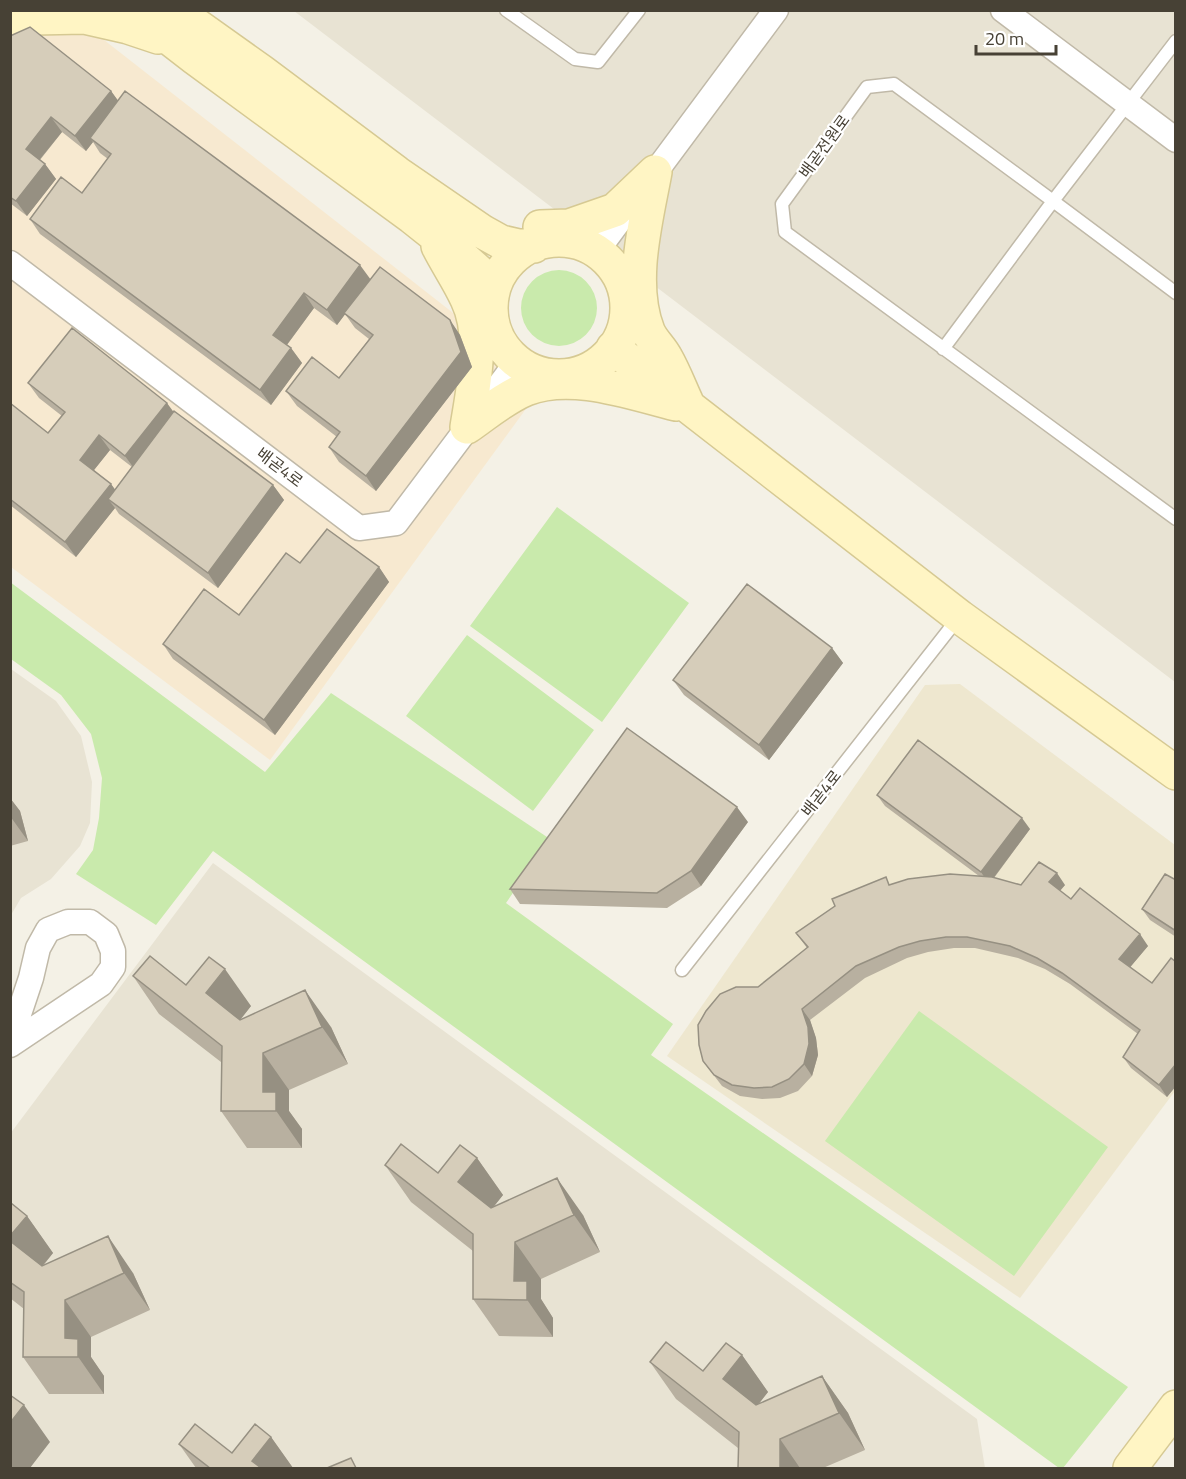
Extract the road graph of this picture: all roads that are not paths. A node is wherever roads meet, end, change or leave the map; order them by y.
1 (134, 10) edge
2 (506, 10) edge
3 (639, 10) edge
4 (776, 10) edge
5 (1003, 10) edge
6 (181, 21) edge
7 (10, 26) edge
8 (1176, 41) edge
9 (1128, 104) junction
10 (1176, 140) edge
11 (655, 172) junction
12 (1053, 201) junction
13 (438, 219) junction
14 (534, 246) junction
15 (596, 252) junction
16 (10, 262) edge
17 (1176, 293) edge
18 (492, 297) junction
19 (613, 348) junction
20 (944, 349) junction
21 (517, 362) junction
22 (690, 408) junction
23 (467, 427) junction
24 (1176, 519) edge
25 (960, 617) junction
26 (1176, 773) edge
27 (682, 970) dead end
28 (10, 1043) edge
29 (1176, 1407) edge
30 (1130, 1468) edge

1 - 6 main road
2 - 3 lane
4 - 11 street
5 - 9 street
6 - 7 main road
6 - 13 main road
8 - 9 lane
9 - 10 street
9 - 12 lane
11 - 13 main road
11 - 15 street
11 - 22 main road
12 - 17 lane, 배곧전원로
12 - 20 lane
12 - 20 lane, 배곧전원로
13 - 14 main road
13 - 18 main road
13 - 23 main road
14 - 15 main road
14 - 18 main road
15 - 19 main road
16 - 23 street, 배곧4로
18 - 21 main road
19 - 21 main road
19 - 22 main road
20 - 24 lane, 배곧전원로
21 - 23 street, 배곧4로
22 - 23 main road
22 - 25 main road
25 - 26 main road
25 - 27 lane, 배곧4로
28 - 28 street
29 - 30 main road

